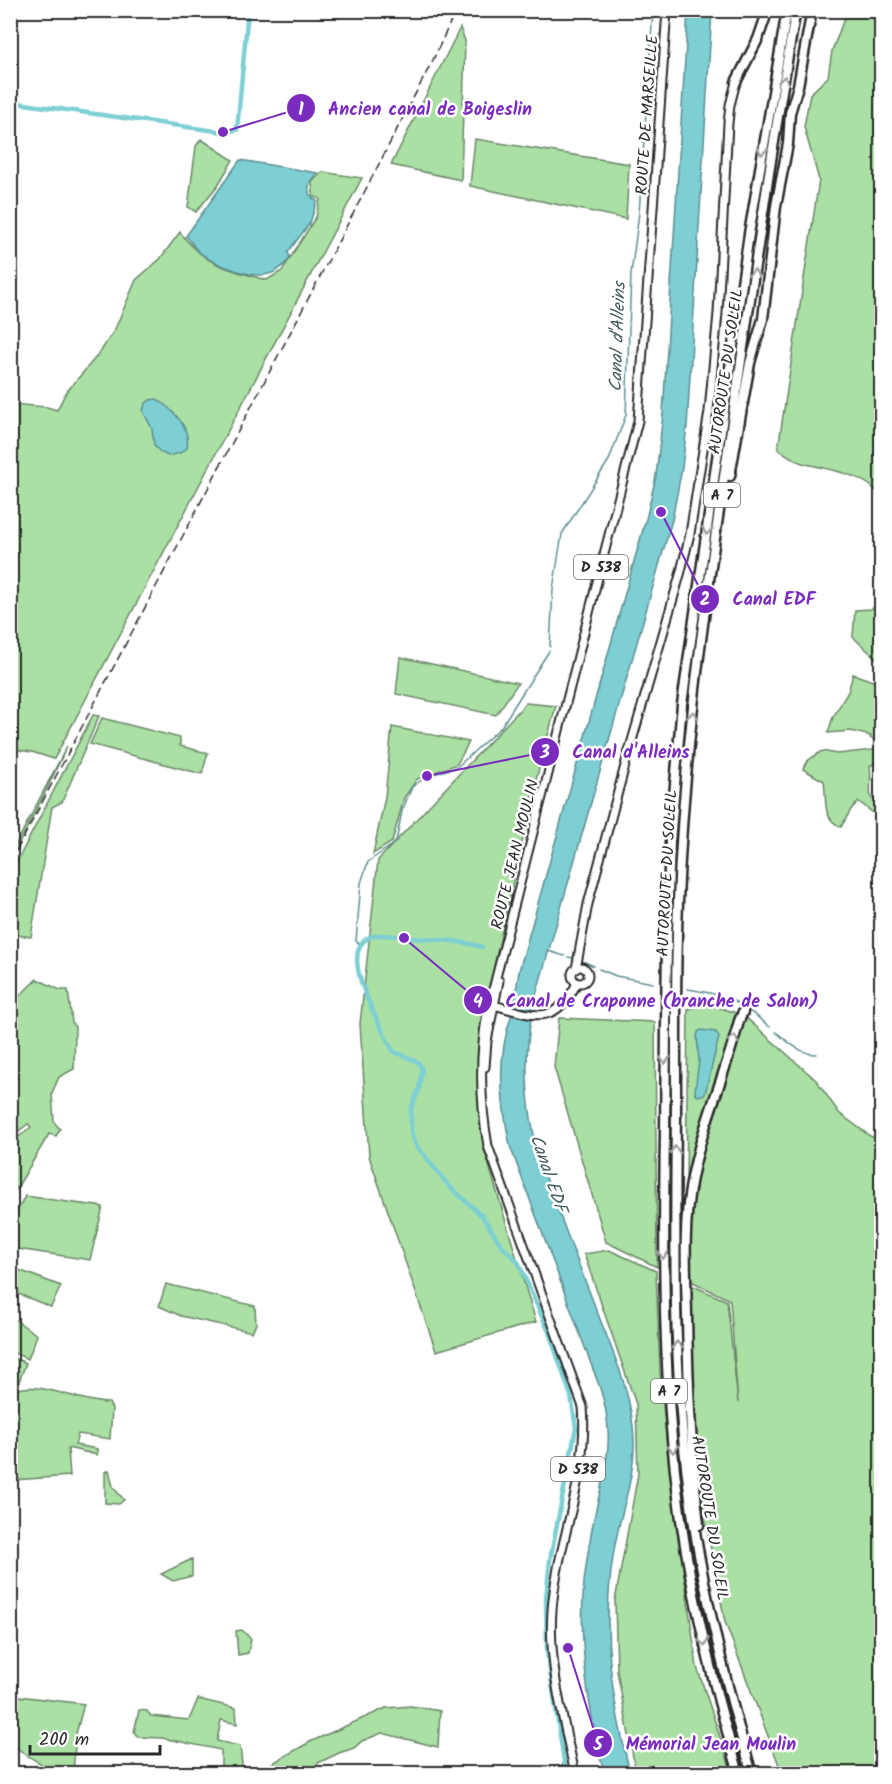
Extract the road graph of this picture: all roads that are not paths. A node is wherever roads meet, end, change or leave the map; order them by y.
1 (667, 10) edge
2 (768, 10) edge
3 (787, 10) edge
4 (796, 10) edge
5 (812, 10) edge
6 (736, 82) joint
7 (652, 221) joint
8 (714, 550) junction
9 (514, 908) junction
10 (579, 966) junction
11 (578, 983) junction
12 (491, 1009) junction
13 (743, 1012) dead end
14 (702, 1573) junction
15 (575, 1773) edge
16 (739, 1773) edge
17 (752, 1773) edge

1 - 7 main road, ROUTE DE MARSEILLE / D 538
2 - 6 highway
3 -> 16 highway, AUTOROUTE DU SOLEIL / A 7
8 -> 4 highway, AUTOROUTE DU SOLEIL / A 7
5 - 8 highway
6 - 10 main road
7 - 9 main road, ROUTE JEAN MOULIN / D 538
14 -> 8 highway, AUTOROUTE DU SOLEIL / A 7
9 - 12 main road, D 538
9 - 12 main road, ROUTE JEAN MOULIN / D 538
10 - 11 main road
10 - 11 main road
11 - 12 main road
12 - 15 main road, ROUTE JEAN MOULIN / D 538
14 -> 13 highway
14 - 17 highway, AUTOROUTE DU SOLEIL / A 7

